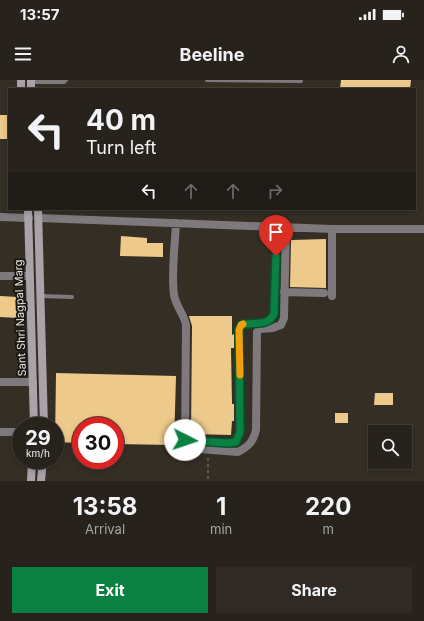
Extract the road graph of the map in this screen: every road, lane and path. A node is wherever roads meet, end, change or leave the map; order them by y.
1 (66, 80) edge
2 (207, 80) edge
3 (301, 81) dead end
4 (31, 84) edge
5 (28, 213) edge
6 (38, 213) edge
7 (0, 217) edge
8 (176, 223) junction
9 (276, 226) junction
10 (286, 226) junction
11 (332, 229) junction
12 (424, 229) edge
13 (0, 276) edge
14 (29, 276) junction
15 (284, 292) junction
16 (324, 293) dead end
17 (41, 296) junction
18 (332, 296) dead end
19 (72, 297) dead end
20 (0, 382) edge
21 (33, 382) junction
22 (34, 417) edge
23 (44, 417) edge
24 (0, 432) edge
25 (12, 432) edge
26 (185, 440) junction
27 (208, 450) junction
28 (32, 469) edge
29 (42, 469) edge
30 (31, 481) edge
31 (41, 481) edge
32 (208, 481) edge

1 - 4 lane
2 - 3 lane
5 - 7 street
5 - 14 main road, Sant Shri Nagpal Marg
6 - 8 street
6 - 17 main road, Sant Shri Nagpal Marg
8 - 9 street
8 - 26 street
9 - 10 street
9 - 26 street
10 - 11 street
10 - 15 street
11 - 12 street
11 - 18 street
13 - 14 street
14 - 21 main road, Sant Shri Nagpal Marg
15 - 16 street
15 - 27 street
17 - 19 lane
17 - 23 main road, Sant Shri Nagpal Marg
20 - 21 street
21 - 22 main road, Sant Shri Nagpal Marg
24 - 25 street
26 - 27 street
27 - 32 path
28 - 30 main road
29 - 31 main road

